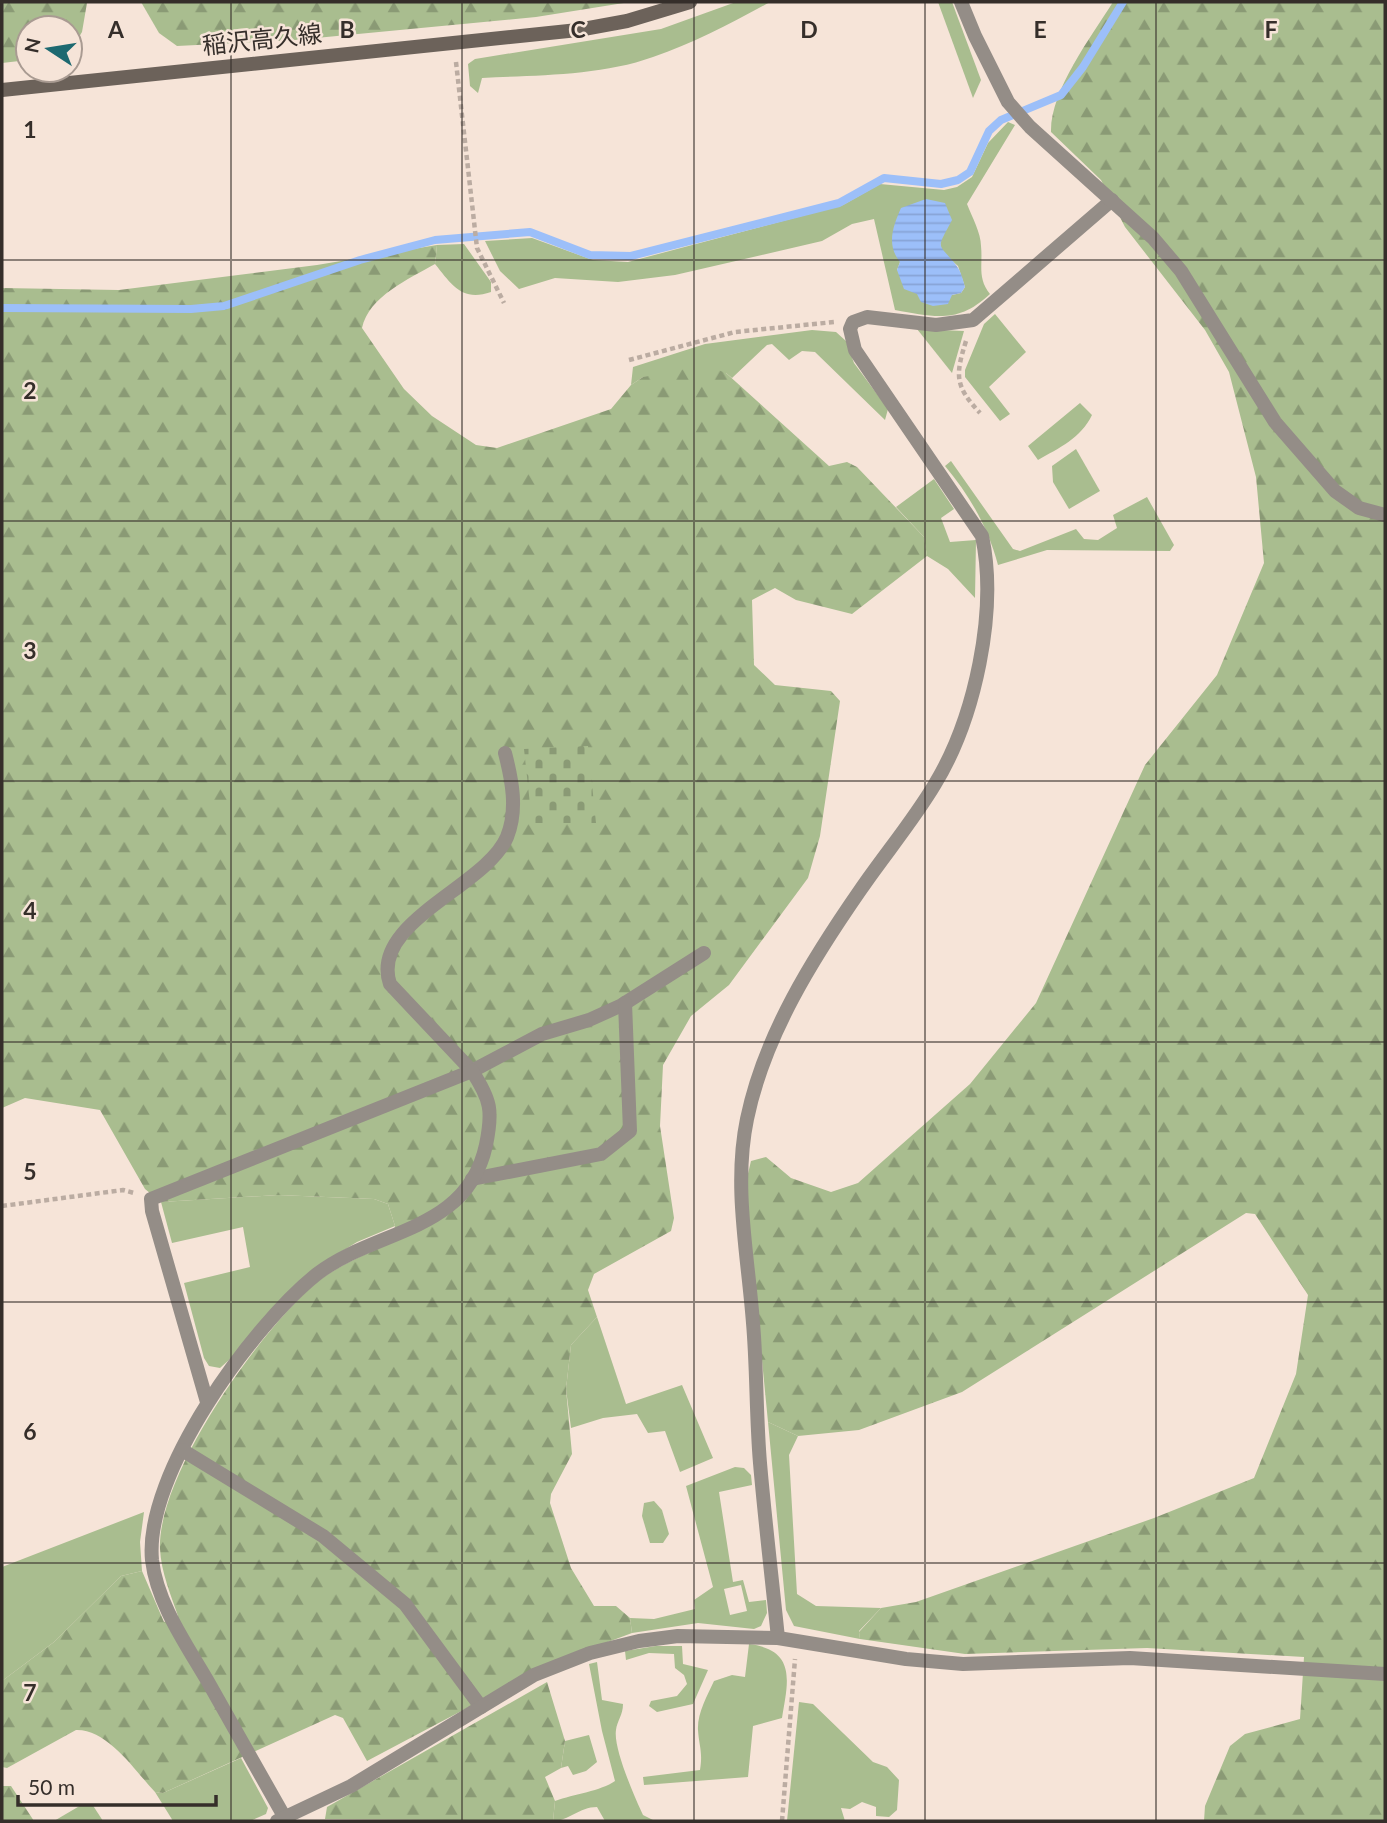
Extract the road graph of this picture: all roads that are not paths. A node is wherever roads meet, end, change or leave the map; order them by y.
1 (690, 2) edge
2 (961, 2) edge
3 (2, 90) edge
4 (1112, 200) junction
5 (1385, 515) edge
6 (505, 753) dead end
7 (704, 953) dead end
8 (625, 1003) junction
9 (472, 1071) junction
10 (472, 1179) junction
11 (207, 1402) junction
12 (182, 1450) junction
13 (778, 1638) junction
14 (1385, 1674) edge
15 (481, 1707) junction
16 (281, 1820) edge

1 - 3 main road, 稲沢高久線
2 - 4 street
4 - 5 street
4 - 13 street
6 - 9 street
7 - 8 street
8 - 9 street
8 - 10 street
9 - 10 street
9 - 11 street
10 - 11 street
11 - 12 street
12 - 15 street
12 - 16 street
13 - 14 street
13 - 15 street
15 - 16 street

